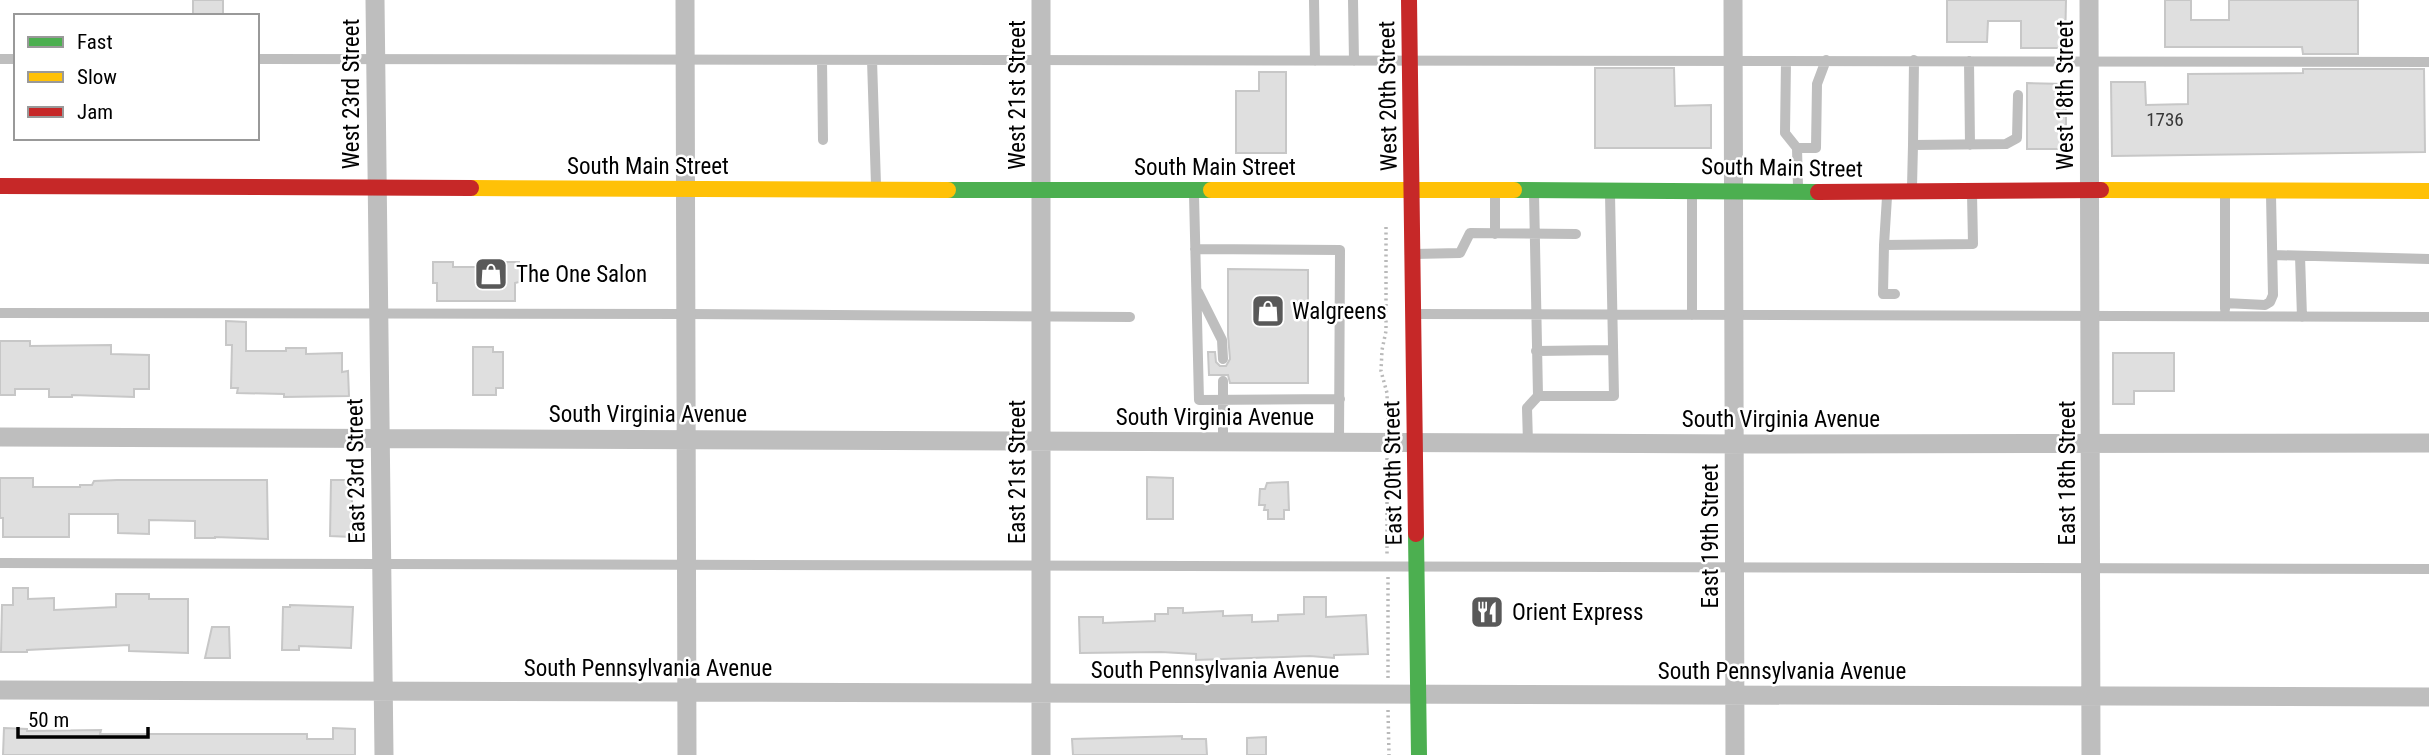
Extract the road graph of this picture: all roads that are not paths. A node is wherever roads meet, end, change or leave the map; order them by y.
1 (375, 0) edge
2 (685, 0) edge
3 (1041, 0) edge
4 (1314, 0) edge
5 (1353, 0) edge
6 (1409, 0) edge
7 (1733, 0) edge
8 (2089, 0) edge
9 (259, 59) edge
10 (376, 60) junction
11 (686, 60) junction
12 (822, 60) junction
13 (872, 60) junction
14 (1041, 60) junction
15 (1826, 60) junction
16 (1914, 60) junction
17 (1315, 61) junction
18 (1354, 61) junction
19 (1410, 61) junction
20 (1733, 61) junction
21 (1786, 61) junction
22 (1969, 61) junction
23 (2090, 62) junction
24 (2429, 62) edge
25 (2018, 95) dead end
26 (823, 140) dead end
27 (1913, 145) junction
28 (1970, 145) junction
29 (1797, 148) junction
30 (0, 186) edge
31 (377, 187) junction
32 (687, 189) junction
33 (876, 189) junction
34 (1042, 190) junction
35 (1194, 190) junction
36 (1413, 190) junction
37 (1495, 190) junction
38 (1534, 190) junction
39 (1610, 190) junction
40 (1692, 190) junction
41 (1734, 190) junction
42 (1972, 190) junction
43 (2090, 190) junction
44 (1798, 191) junction
45 (2225, 191) junction
46 (2271, 191) junction
47 (2429, 191) edge
48 (1912, 192) junction
49 (1887, 193) junction
50 (1495, 234) junction
51 (1534, 234) junction
52 (1576, 234) dead end
53 (1884, 245) junction
54 (1195, 249) junction
55 (1413, 254) junction
56 (2273, 255) junction
57 (2300, 256) junction
58 (2429, 259) edge
59 (1196, 288) junction
60 (1895, 293) dead end
61 (2225, 303) junction
62 (0, 313) edge
63 (378, 313) junction
64 (687, 314) junction
65 (1414, 314) junction
66 (1535, 315) junction
67 (1612, 315) junction
68 (1692, 315) junction
69 (1042, 316) junction
70 (1734, 316) junction
71 (1130, 317) dead end
72 (2091, 317) junction
73 (2225, 317) junction
74 (2302, 317) junction
75 (2429, 317) edge
76 (1613, 350) junction
77 (1536, 351) junction
78 (1223, 359) dead end
79 (1223, 380) dead end
80 (1538, 396) junction
81 (1340, 399) junction
82 (1223, 400) junction
83 (0, 437) edge
84 (380, 437) junction
85 (687, 439) junction
86 (1042, 441) junction
87 (1223, 441) junction
88 (1339, 442) junction
89 (1415, 442) junction
90 (1528, 443) junction
91 (1734, 443) junction
92 (2091, 443) junction
93 (2429, 443) edge
94 (0, 563) edge
95 (381, 564) junction
96 (687, 565) junction
97 (1041, 566) junction
98 (1417, 567) junction
99 (1735, 567) junction
100 (2091, 568) junction
101 (2429, 569) edge
102 (0, 690) edge
103 (383, 690) junction
104 (687, 693) junction
105 (1041, 694) junction
106 (1419, 695) junction
107 (1735, 695) junction
108 (2091, 697) junction
109 (2429, 697) edge
110 (384, 755) edge
111 (687, 755) edge
112 (1041, 755) edge
113 (1419, 755) edge
114 (1735, 755) edge
115 (2091, 755) edge

1 - 10 street, West 23rd Street
2 - 11 street
3 - 14 street, West 21st Street
4 - 17 lane
5 - 18 lane
6 - 19 main road, West 20th Street
7 - 20 street, East 19th Street
8 - 23 street, West 18th Street
9 - 10 lane
10 - 11 lane
10 - 31 street, West 23rd Street
11 - 12 lane
11 - 32 street
12 - 13 lane
12 - 26 lane
13 - 14 lane
13 - 33 lane
14 - 17 lane
14 - 34 street, West 21st Street
15 - 16 lane
15 - 21 lane
15 - 29 lane
16 - 22 lane
16 - 27 lane
17 - 18 lane
18 - 19 lane
19 - 20 lane
19 - 36 main road, West 20th Street
20 - 21 lane
20 - 41 street, East 19th Street
21 - 29 lane
22 - 23 lane
22 - 28 lane
23 - 24 lane
23 - 43 street, West 18th Street
25 - 28 lane
27 - 28 lane
27 - 48 lane
29 - 44 lane
30 - 31 main road, South Main Street
31 - 32 main road, South Main Street
31 - 63 street, East 23rd Street
32 - 33 main road, South Main Street
32 - 64 street
33 - 34 main road, South Main Street
34 - 35 main road, South Main Street
34 - 69 street, East 21st Street
35 - 36 main road, South Main Street
35 - 54 lane
36 - 37 main road, South Main Street
36 - 55 main road, East 20th Street
37 - 38 main road, South Main Street
37 - 50 lane
38 - 39 main road, South Main Street
38 - 51 lane
39 - 40 main road, South Main Street
39 - 67 lane
40 - 41 main road, South Main Street
40 - 68 lane
41 - 44 main road, South Main Street
41 - 70 street, East 19th Street
42 - 43 main road, South Main Street
42 - 48 main road, South Main Street
42 - 53 lane
43 - 45 main road, South Main Street
43 - 72 street, East 18th Street
44 - 49 main road, South Main Street
45 - 46 main road, South Main Street
45 - 61 lane
46 - 47 main road, South Main Street
46 - 56 lane
48 - 49 main road, South Main Street
49 - 53 lane
50 - 51 lane
50 - 55 lane
51 - 52 lane
51 - 66 lane
53 - 60 lane
54 - 59 lane
54 - 81 lane
55 - 65 main road, East 20th Street
56 - 57 lane
56 - 61 lane
57 - 58 lane
57 - 74 lane
59 - 78 lane
59 - 82 lane
61 - 73 lane
62 - 63 lane
63 - 64 lane
63 - 84 street, East 23rd Street
64 - 69 lane
64 - 85 street
65 - 66 lane
65 - 89 main road, East 20th Street
66 - 67 lane
66 - 77 lane
67 - 68 lane
67 - 76 lane
68 - 70 lane
69 - 71 lane
69 - 86 street, East 21st Street
70 - 72 lane
70 - 91 street, East 19th Street
72 - 73 lane
72 - 92 street, East 18th Street
73 - 74 lane
74 - 75 lane
76 - 77 lane
76 - 80 lane
77 - 80 lane
79 - 82 lane
80 - 90 lane
81 - 82 lane
81 - 88 lane
82 - 87 lane
83 - 84 street, South Virginia Avenue
84 - 85 street, South Virginia Avenue
84 - 95 street, East 23rd Street
85 - 86 street, South Virginia Avenue
85 - 96 street
86 - 87 street, South Virginia Avenue
86 - 97 street, East 21st Street
87 - 88 street, South Virginia Avenue
88 - 89 street, South Virginia Avenue
89 - 90 street, South Virginia Avenue
89 - 98 main road, East 20th Street
90 - 91 street, South Virginia Avenue
91 - 92 street, South Virginia Avenue
91 - 99 street, East 19th Street
92 - 93 street, South Virginia Avenue
92 - 100 street, East 18th Street
94 - 95 lane
95 - 96 lane
95 - 103 street, East 23rd Street
96 - 97 lane
96 - 104 street
97 - 98 lane
97 - 105 street, East 21st Street
98 - 99 lane
98 - 106 main road, East 20th Street
99 - 100 lane
99 - 107 street, East 19th Street
100 - 101 lane
100 - 108 street, East 18th Street
102 - 103 street, South Pennsylvania Avenue
103 - 104 street, South Pennsylvania Avenue
103 - 110 street, East 23rd Street
104 - 105 street, South Pennsylvania Avenue
104 - 111 street
105 - 106 street, South Pennsylvania Avenue
105 - 112 street, East 21st Street
106 - 107 street, South Pennsylvania Avenue
106 - 113 main road, East 20th Street
107 - 108 street, South Pennsylvania Avenue
107 - 114 street, East 19th Street
108 - 109 street, South Pennsylvania Avenue
108 - 115 street, East 18th Street

